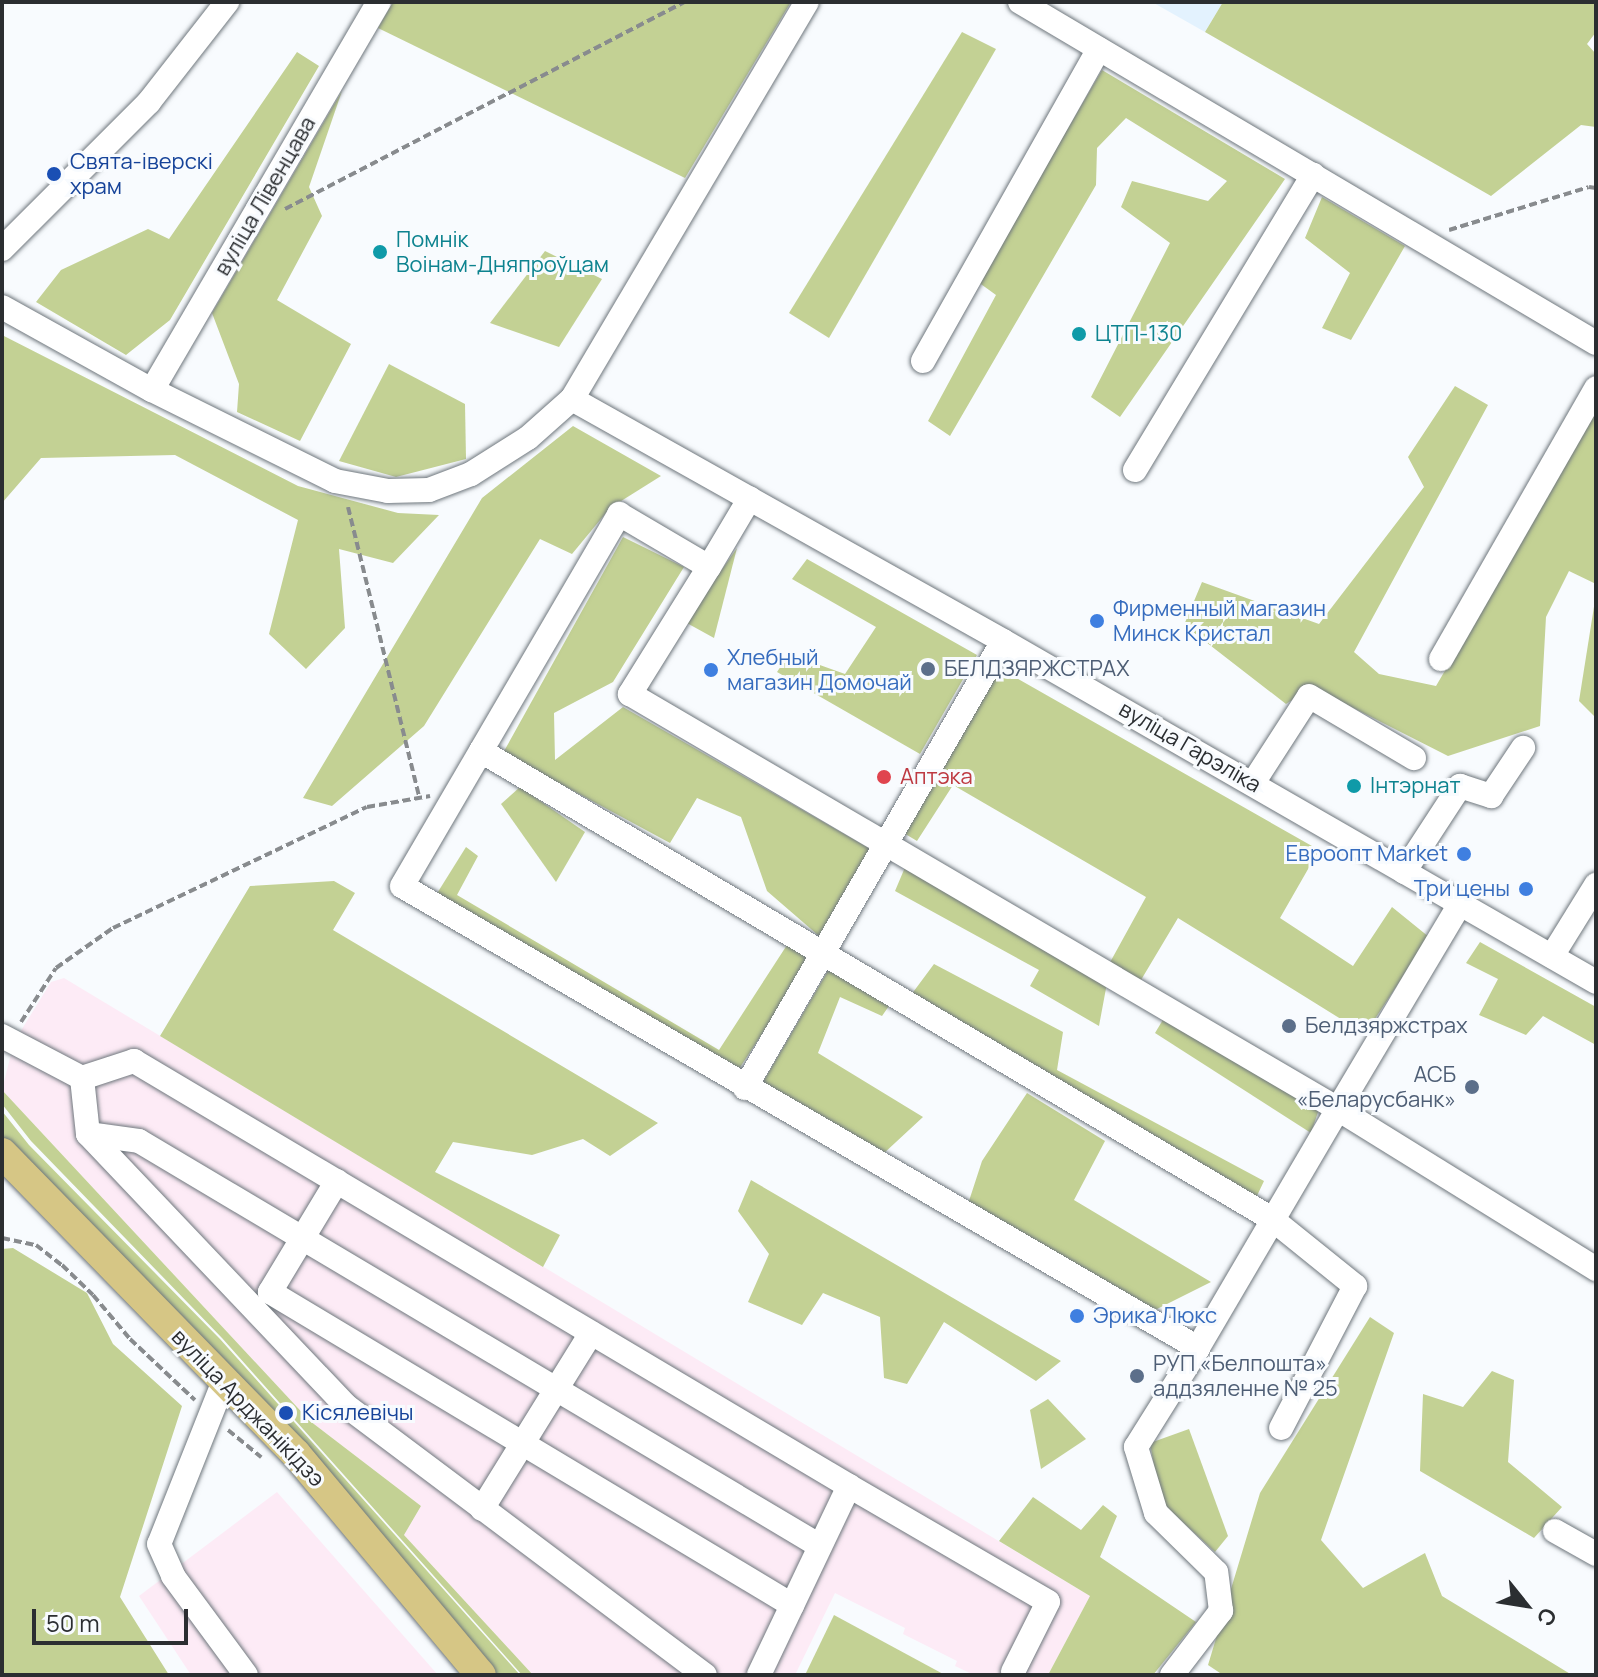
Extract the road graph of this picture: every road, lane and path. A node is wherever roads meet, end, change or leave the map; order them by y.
1 (227, 2) edge
2 (379, 2) edge
3 (684, 2) edge
4 (807, 2) edge
5 (1020, 2) edge
6 (1099, 49) junction
7 (1313, 175) junction
8 (1596, 188) edge
9 (245, 230) junction
10 (1420, 239) junction
11 (2, 249) edge
12 (2, 307) edge
13 (1596, 343) edge
14 (923, 361) dead end
15 (1596, 388) edge
16 (152, 390) junction
17 (572, 399) junction
18 (1135, 470) dead end
19 (345, 497) dead end
20 (750, 498) junction
21 (709, 567) junction
22 (1003, 641) junction
23 (1441, 659) dead end
24 (1523, 748) dead end
25 (481, 751) junction
26 (1414, 758) dead end
27 (1253, 783) junction
28 (456, 793) junction
29 (419, 798) junction
30 (886, 845) junction
31 (1404, 872) junction
32 (1596, 885) edge
33 (1460, 904) junction
34 (825, 952) junction
35 (1552, 956) junction
36 (1596, 982) edge
37 (6, 1038) edge
38 (82, 1078) junction
39 (745, 1088) junction
40 (1338, 1109) junction
41 (88, 1134) junction
42 (5, 1162) edge
43 (337, 1181) junction
44 (1272, 1219) junction
45 (2, 1238) edge
46 (302, 1238) junction
47 (1596, 1269) edge
48 (261, 1300) junction
49 (591, 1333) junction
50 (1198, 1348) junction
51 (224, 1381) junction
52 (557, 1389) junction
53 (210, 1415) junction
54 (1281, 1428) dead end
55 (524, 1444) junction
56 (267, 1463) dead end
57 (849, 1486) junction
58 (482, 1509) junction
59 (1555, 1531) dead end
60 (820, 1546) junction
61 (1596, 1554) edge
62 (792, 1605) junction
63 (1013, 1672) dead end
64 (246, 1675) edge
65 (481, 1675) edge
66 (705, 1675) edge
67 (759, 1675) edge
68 (1172, 1675) edge

1 - 11 street
2 - 9 street, вуліца Лівенцава
3 - 9 path
4 - 17 street
5 - 6 street
6 - 7 street
6 - 14 street
7 - 10 street
7 - 18 street
8 - 10 path
9 - 16 street, вуліца Лівенцава
10 - 13 street
12 - 16 street
15 - 23 street
16 - 17 street
17 - 20 street, вуліца Гарэліка
19 - 29 path
20 - 21 street
20 - 22 street, вуліца Гарэліка
21 - 25 street
21 - 30 street
22 - 27 street, вуліца Гарэліка
22 - 30 street
24 - 31 street
25 - 28 street
25 - 34 street
26 - 27 street
27 - 31 street, вуліца Гарэліка
28 - 29 path
28 - 39 street
29 - 37 path
30 - 34 street
30 - 40 street
31 - 33 street, вуліца Гарэліка
32 - 35 street
33 - 35 street, вуліца Гарэліка
33 - 40 street
34 - 39 street
34 - 44 street
35 - 36 street, вуліца Гарэліка
37 - 38 street
38 - 41 street
38 - 43 street
39 - 50 street
40 - 44 street
40 - 47 street
41 - 46 street
41 - 48 street
42 - 51 main road, вуліца Арджанікідзэ
43 - 46 street
43 - 49 street
44 - 50 street
44 - 54 street
45 - 53 path
46 - 48 street
46 - 52 street
48 - 55 street
48 - 58 street
49 - 52 street
49 - 57 street
50 - 68 street
51 - 53 street
51 - 65 main road, вуліца Арджанікідзэ
52 - 55 street
52 - 60 street
53 - 56 path
53 - 64 street
55 - 58 street
55 - 62 street
57 - 60 street
57 - 63 street
58 - 66 street
59 - 61 street
60 - 62 street
62 - 67 street

